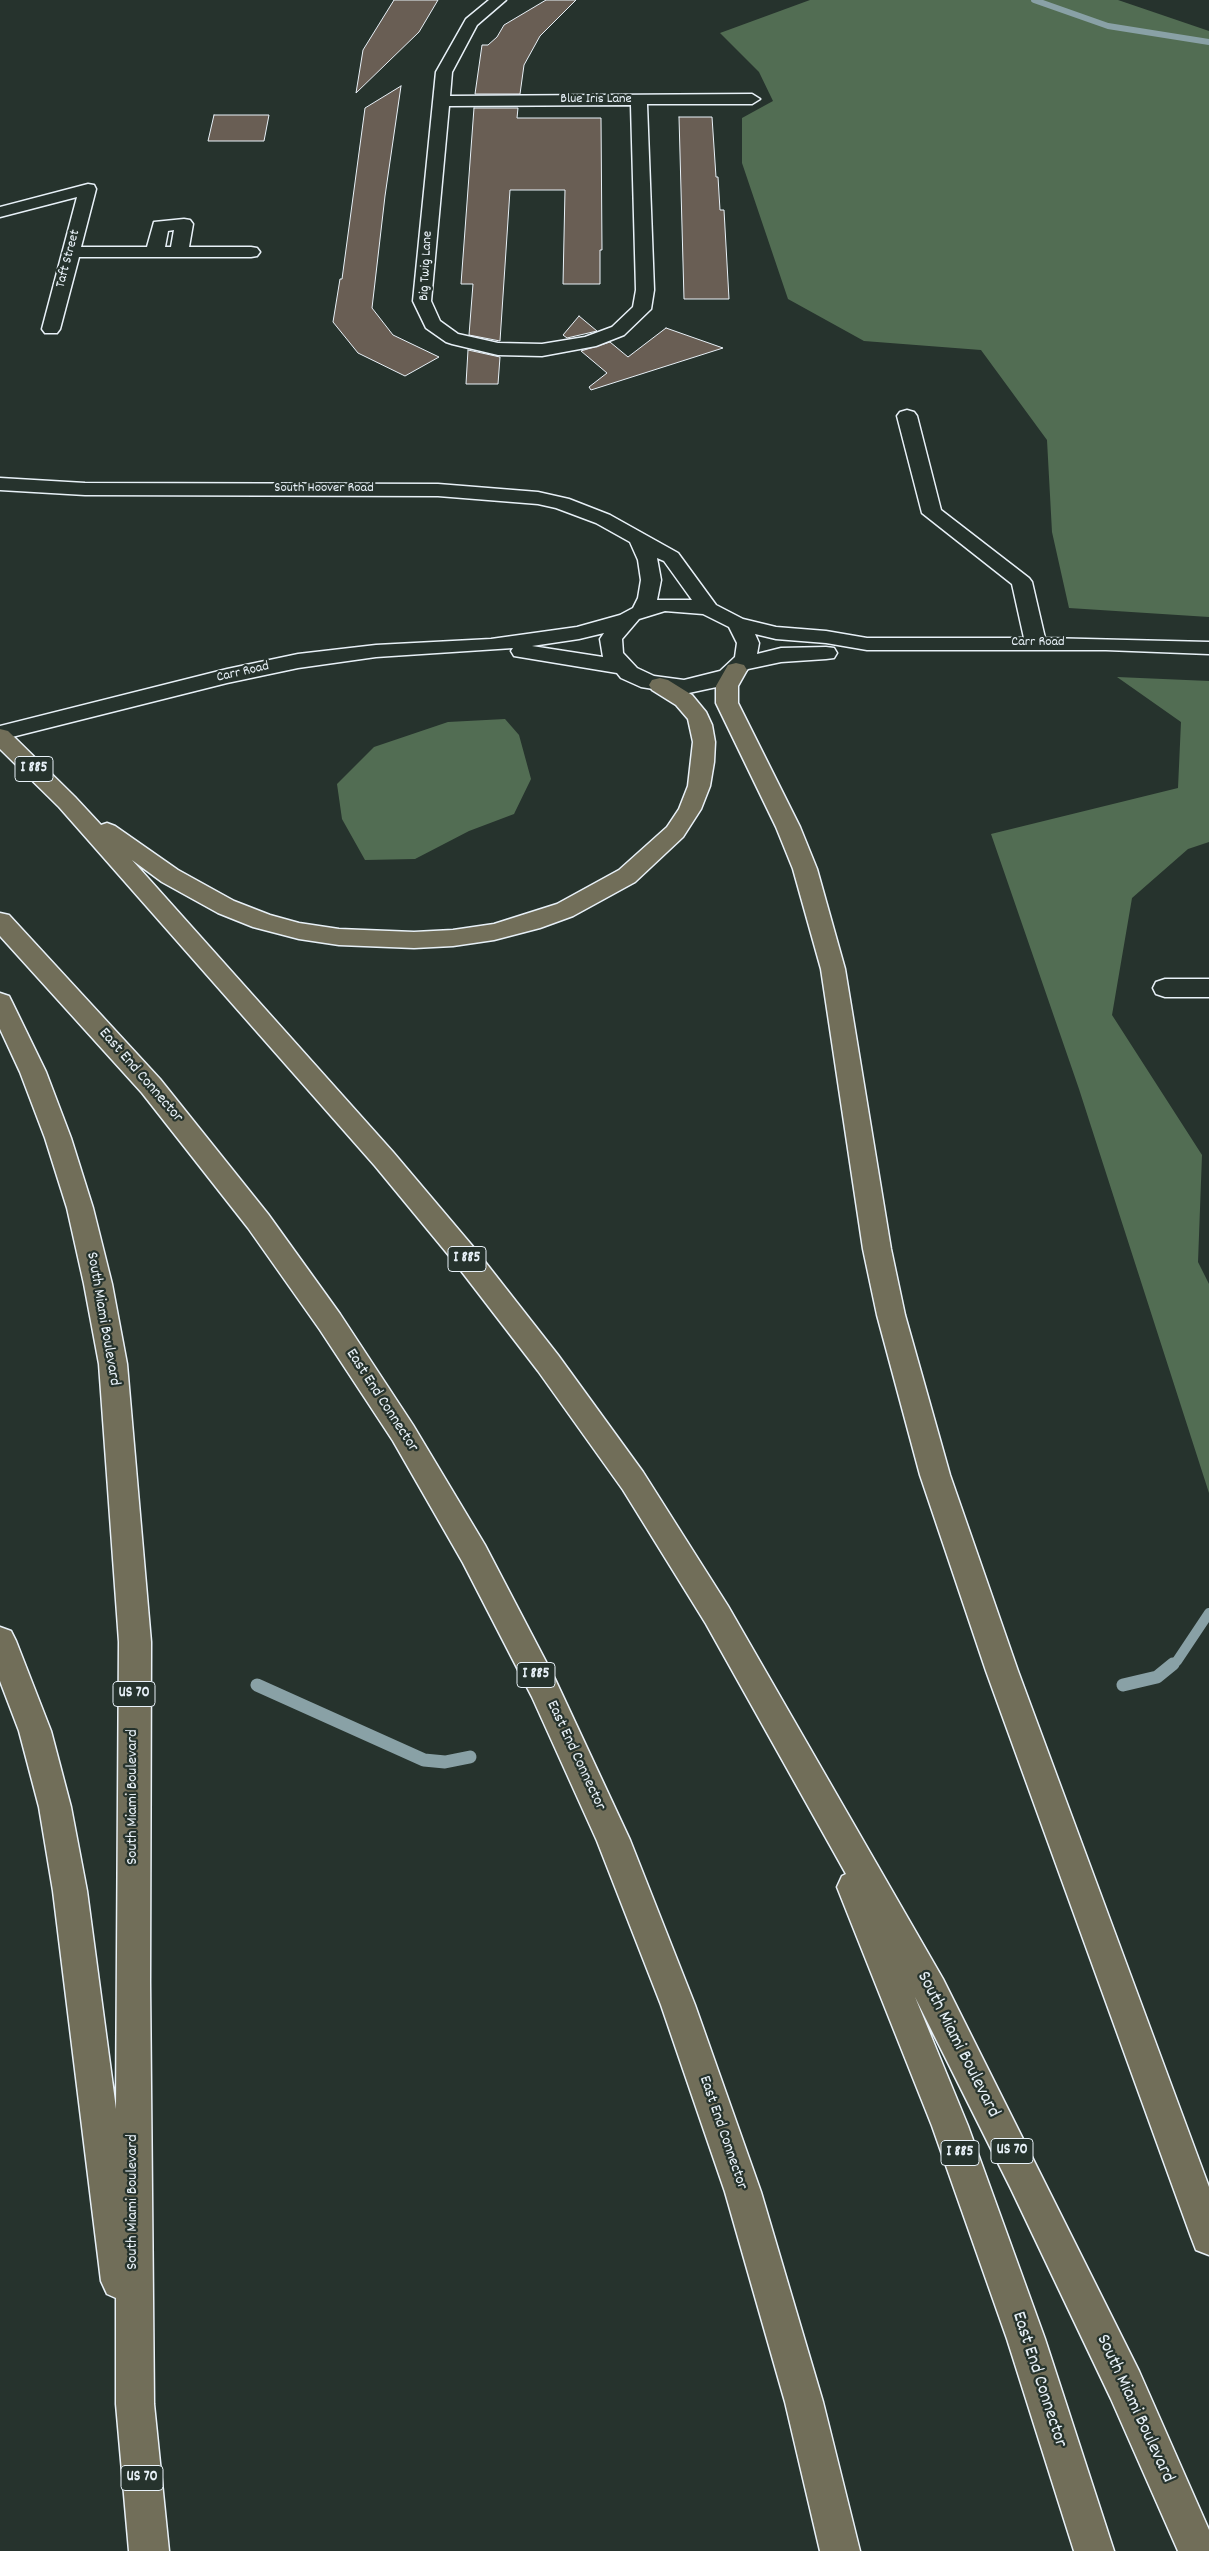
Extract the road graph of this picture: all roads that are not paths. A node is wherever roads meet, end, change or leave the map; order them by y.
1 (498, 0) edge
2 (752, 99) dead end
3 (639, 100) junction
4 (441, 101) junction
5 (0, 212) edge
6 (71, 252) junction
7 (154, 252) junction
8 (179, 252) junction
9 (252, 252) dead end
10 (51, 329) dead end
11 (907, 416) dead end
12 (0, 484) edge
13 (639, 540) junction
14 (709, 609) junction
15 (633, 615) junction
16 (736, 623) junction
17 (1036, 643) junction
18 (866, 644) junction
19 (491, 645) junction
20 (1209, 648) edge
21 (622, 667) junction
22 (738, 667) junction
23 (660, 685) junction
24 (0, 735) edge
25 (67, 802) junction
26 (0, 921) edge
27 (1165, 988) dead end
28 (1209, 988) edge
29 (0, 1002) edge
30 (0, 1641) edge
31 (801, 1764) junction
32 (1209, 2237) edge
33 (135, 2404) junction
34 (148, 2551) edge
35 (840, 2551) edge
36 (1094, 2551) edge
37 (1198, 2551) edge

1 - 4 street, Big Twig Lane
2 - 3 street, Blue Iris Lane
3 - 4 street, Blue Iris Lane
3 - 4 street, Big Twig Lane
5 - 6 street, Taft Street
6 - 7 street
6 - 10 street, Taft Street
7 - 8 street
7 - 8 street
8 - 9 street
11 - 17 street
12 - 13 street, South Hoover Road
13 - 14 street, South Hoover Road
13 - 15 street
14 - 15 street
14 - 16 street
15 - 19 street, Carr Road
15 - 21 street
16 - 18 street, Carr Road
16 - 22 street
17 - 18 street, Carr Road
17 - 20 street, Carr Road
18 - 22 street, Carr Road
19 - 21 street, Carr Road
19 - 24 street, Carr Road
21 - 23 street
22 - 23 street
22 - 32 highway
23 - 25 highway
24 - 25 highway, I 885
25 - 31 highway, I 885
26 - 35 highway, East End Connector / I 885
27 - 28 street
29 - 33 highway, South Miami Boulevard / US 70
30 - 33 highway
31 - 36 highway, East End Connector / I 885
31 - 37 highway, South Miami Boulevard / US 70
33 - 34 highway, South Miami Boulevard / US 70

